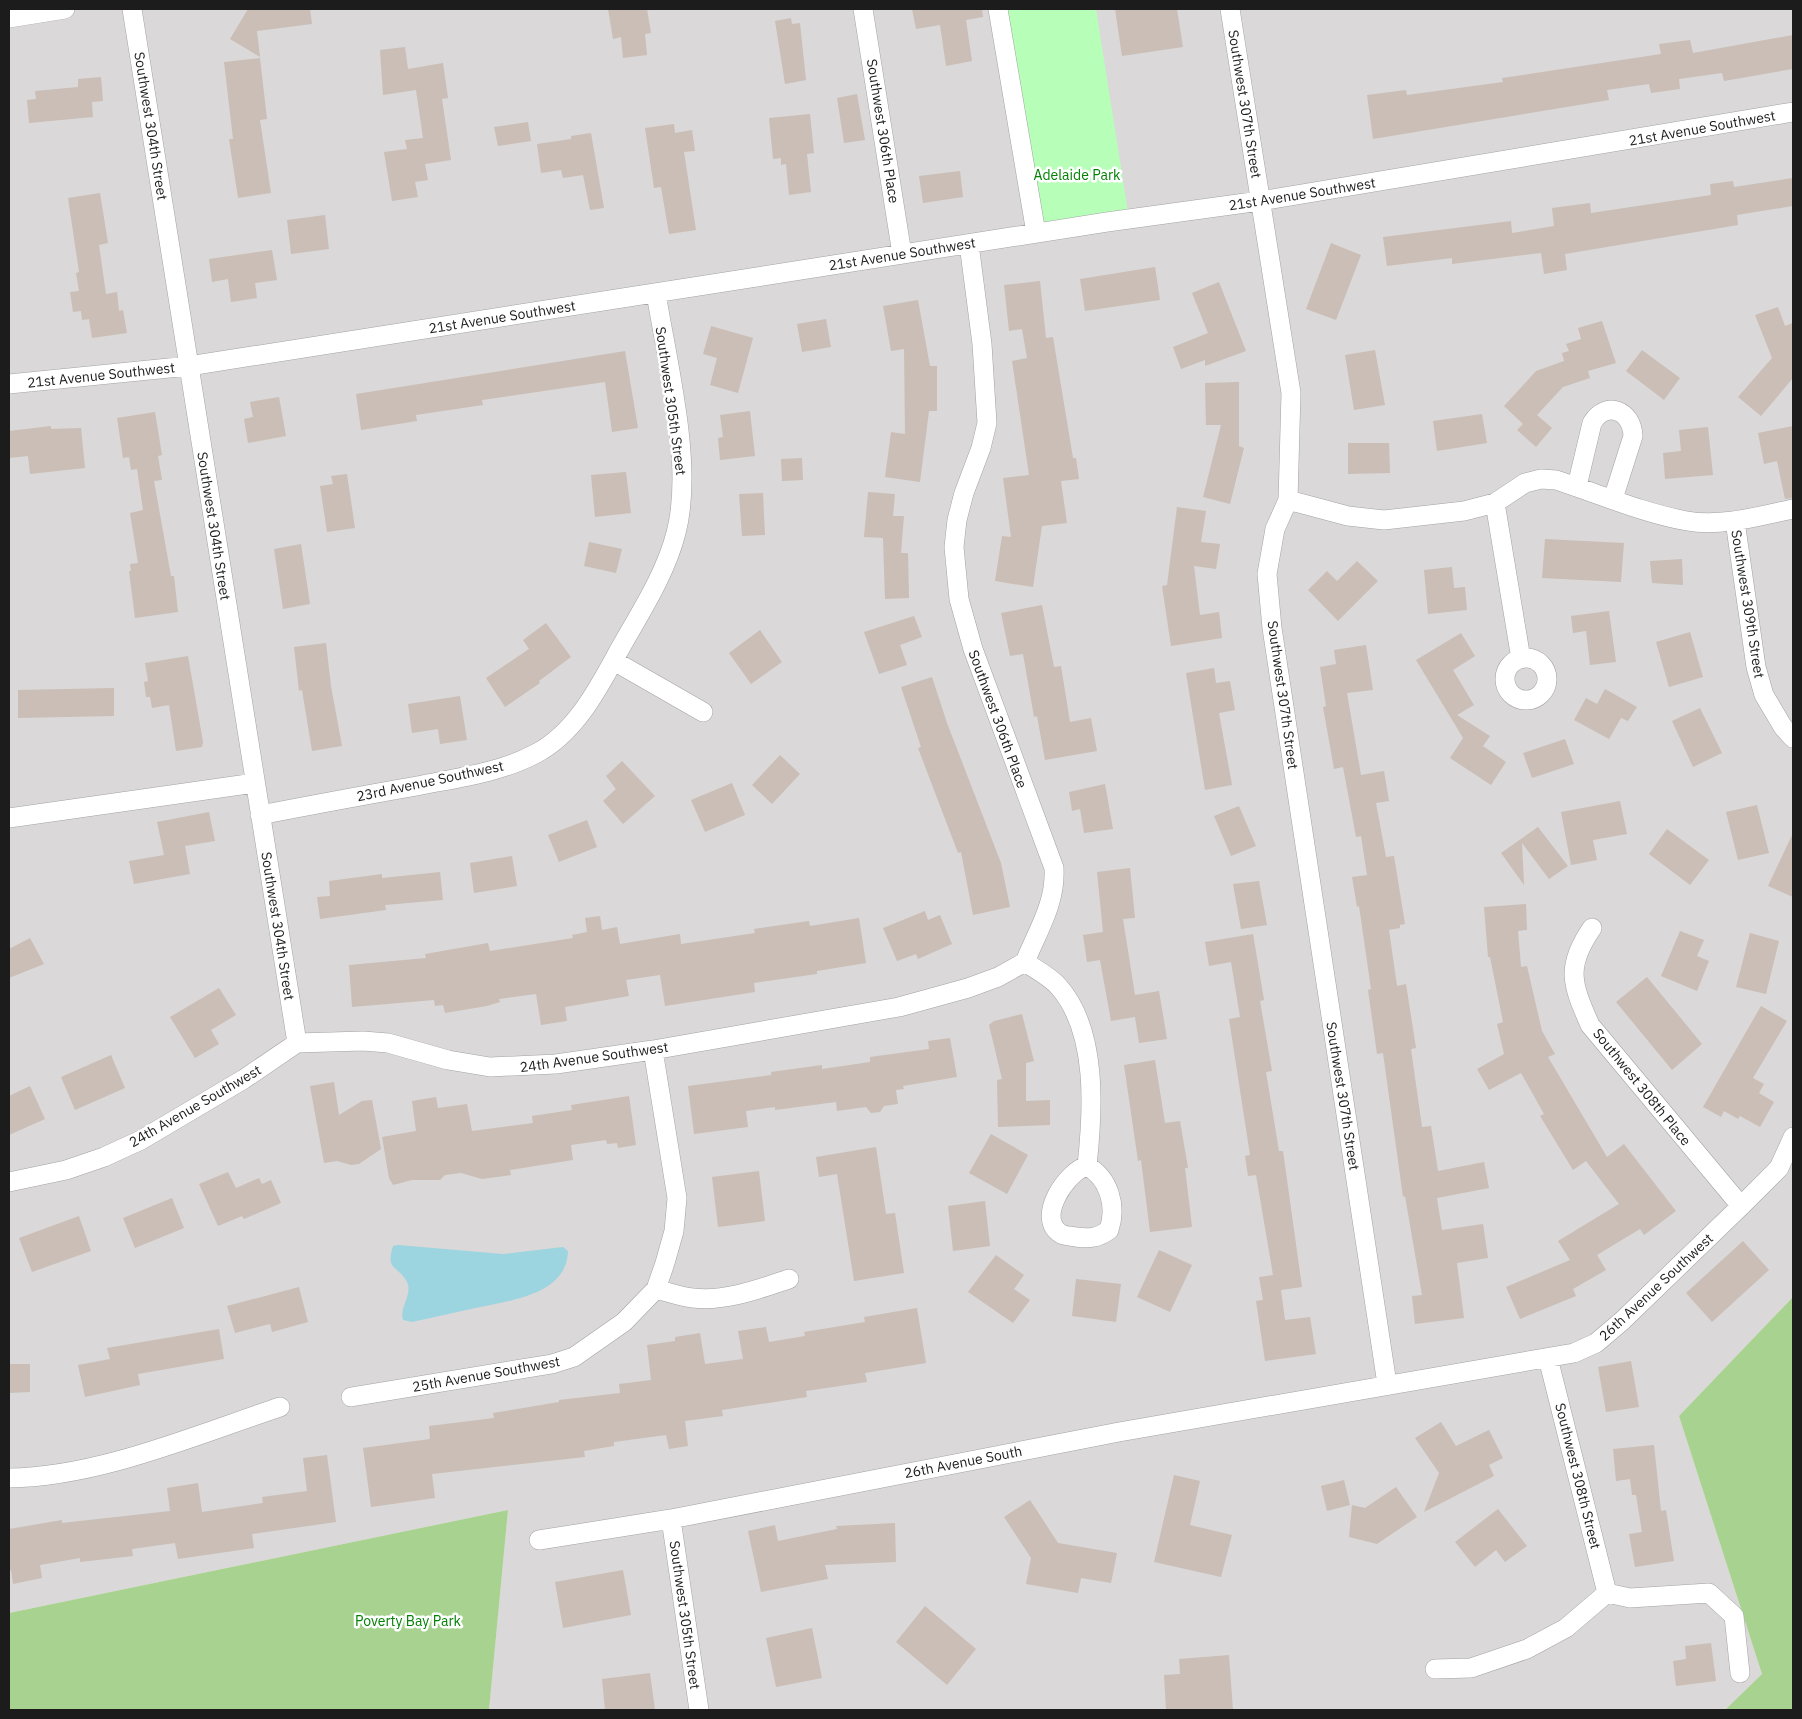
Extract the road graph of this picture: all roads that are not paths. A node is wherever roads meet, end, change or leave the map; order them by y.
1 (66, 9) edge
2 (132, 9) edge
3 (863, 9) edge
4 (998, 9) edge
5 (1230, 9) edge
6 (9, 18) edge
7 (1793, 112) edge
8 (1260, 201) junction
9 (1036, 233) junction
10 (969, 244) junction
11 (902, 254) junction
12 (656, 293) junction
13 (189, 366) junction
14 (9, 384) edge
15 (1577, 486) junction
16 (1613, 499) junction
17 (1288, 500) junction
18 (1495, 502) junction
19 (1793, 509) edge
20 (1735, 520) junction
21 (1521, 659) dead end
22 (614, 661) junction
23 (704, 712) dead end
24 (1793, 738) edge
25 (255, 783) junction
26 (260, 815) junction
27 (9, 818) edge
28 (1592, 928) dead end
29 (1025, 962) junction
30 (297, 1043) junction
31 (653, 1050) junction
32 (1793, 1137) edge
33 (1086, 1166) dead end
34 (9, 1182) edge
35 (1741, 1206) junction
36 (789, 1279) dead end
37 (656, 1288) junction
38 (1548, 1358) junction
39 (1387, 1384) junction
40 (350, 1396) dead end
41 (280, 1406) dead end
42 (9, 1478) edge
43 (671, 1519) junction
44 (540, 1540) dead end
45 (1607, 1594) junction
46 (1435, 1669) dead end
47 (1740, 1673) dead end
48 (699, 1710) edge

1 - 6 street
2 - 13 street, Southwest 304th Street
3 - 11 street, Southwest 306th Place
4 - 9 street
5 - 8 street, Southwest 307th Street
7 - 8 street, 21st Avenue Southwest
8 - 9 street, 21st Avenue Southwest
8 - 17 street, Southwest 307th Street
9 - 10 street, 21st Avenue Southwest
10 - 11 street, 21st Avenue Southwest
10 - 29 street, Southwest 306th Place
11 - 12 street, 21st Avenue Southwest
12 - 13 street, 21st Avenue Southwest
12 - 22 street, Southwest 305th Street
13 - 14 street, 21st Avenue Southwest
13 - 25 street, Southwest 304th Street
15 - 16 street
15 - 16 street
15 - 18 street
16 - 20 street
17 - 18 street
17 - 39 street, Southwest 307th Street
18 - 21 street
19 - 20 street
20 - 24 street, Southwest 309th Street
22 - 23 street
22 - 26 street, 23rd Avenue Southwest
25 - 26 street, Southwest 304th Street
25 - 27 street
26 - 30 street, Southwest 304th Street
28 - 35 street, Southwest 308th Place
29 - 31 street, 24th Avenue Southwest
29 - 33 street
30 - 31 street, 24th Avenue Southwest
30 - 34 street, 24th Avenue Southwest
31 - 37 street
32 - 35 street, 26th Avenue Southwest
35 - 38 street, 26th Avenue Southwest
36 - 37 street
37 - 40 street, 25th Avenue Southwest
38 - 39 street, 26th Avenue Southwest
38 - 45 street, Southwest 308th Street
39 - 43 street, 26th Avenue South
41 - 42 street
43 - 44 street, 26th Avenue South
43 - 48 street, Southwest 305th Street
45 - 46 street
45 - 47 street

